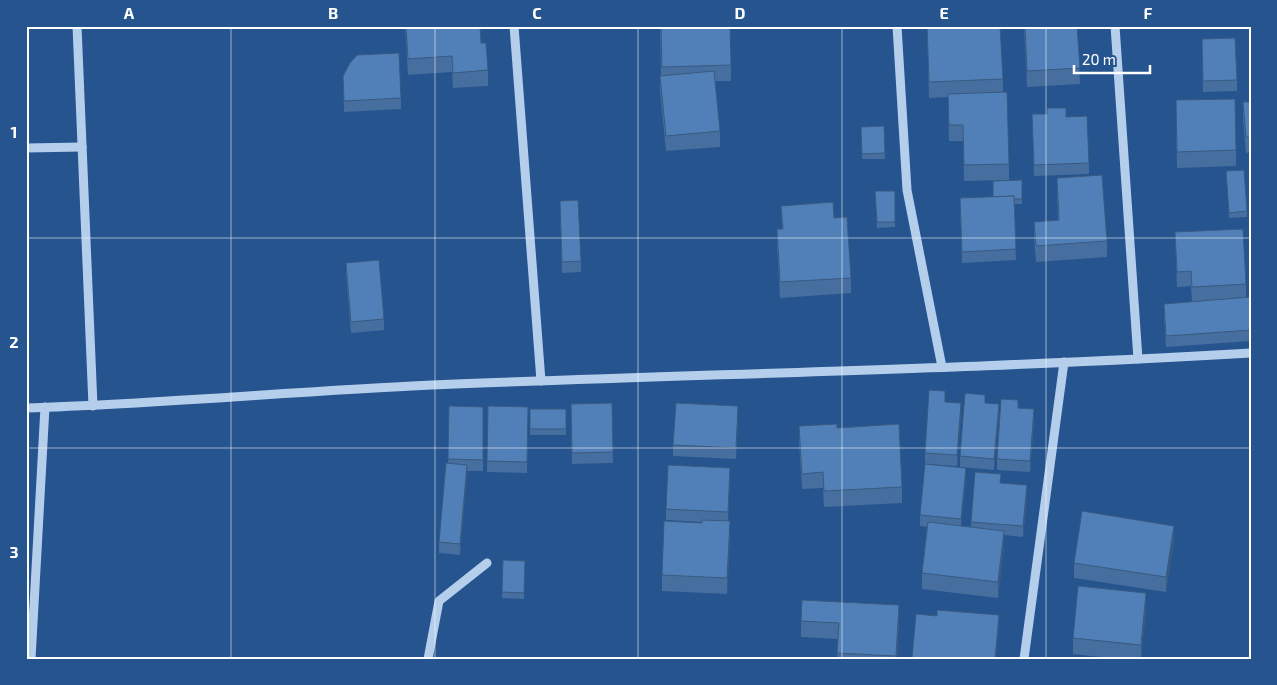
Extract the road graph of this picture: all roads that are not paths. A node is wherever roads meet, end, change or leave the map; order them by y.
1 (77, 26) edge
2 (514, 26) edge
3 (898, 26) edge
4 (1115, 26) edge
5 (82, 147) junction
6 (26, 148) edge
7 (1251, 353) edge
8 (1138, 359) junction
9 (1064, 362) junction
10 (942, 367) junction
11 (541, 381) junction
12 (93, 406) junction
13 (45, 407) junction
14 (26, 408) edge
15 (487, 564) dead end
16 (31, 659) edge
17 (428, 659) edge
18 (1024, 659) edge

1 - 5 street
2 - 11 street
3 - 10 street
4 - 8 street
5 - 6 street
5 - 12 street
7 - 8 street
8 - 9 street
9 - 10 street
9 - 18 street
10 - 11 street
11 - 12 street
12 - 13 street
13 - 14 street
13 - 16 street
15 - 17 street

